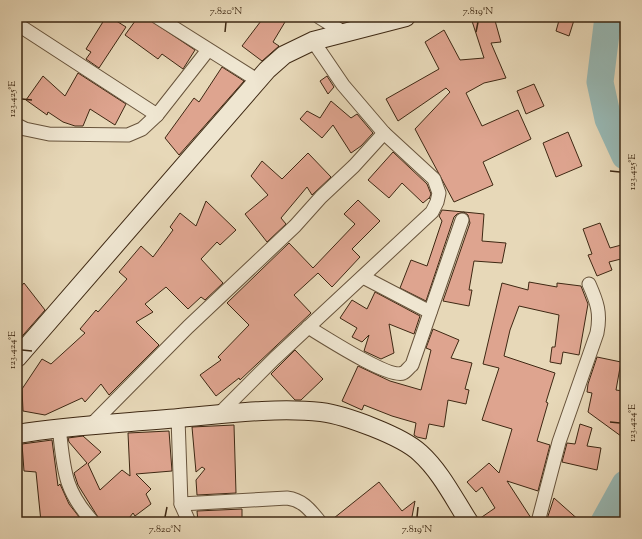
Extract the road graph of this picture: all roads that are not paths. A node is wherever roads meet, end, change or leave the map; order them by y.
1 (157, 17) edge
2 (320, 17) edge
3 (406, 17) edge
4 (17, 24) edge
5 (343, 32) junction
6 (313, 41) junction
7 (208, 50) junction
8 (257, 80) junction
9 (157, 115) junction
10 (17, 125) edge
11 (384, 133) junction
12 (462, 220) dead end
13 (363, 277) junction
14 (589, 284) dead end
15 (430, 312) junction
16 (308, 327) junction
17 (17, 358) edge
18 (219, 414) junction
19 (178, 418) junction
20 (92, 424) junction
21 (59, 427) junction
22 (17, 434) edge
23 (181, 504) junction
24 (93, 522) edge
25 (189, 522) edge
26 (320, 522) edge
27 (469, 522) edge
28 (538, 522) edge

1 - 7 street
2 - 5 street
3 - 5 street
4 - 9 street
5 - 6 street
6 - 8 street
6 - 11 street
7 - 8 street
7 - 9 street
8 - 17 street
9 - 10 street
11 - 13 street
11 - 20 street
12 - 15 street
13 - 15 street
13 - 16 street
14 - 28 street
15 - 16 street
16 - 18 street
18 - 19 street
18 - 27 street
19 - 20 street
19 - 23 street
20 - 21 street
21 - 22 street
21 - 24 street
23 - 25 street
23 - 26 street

